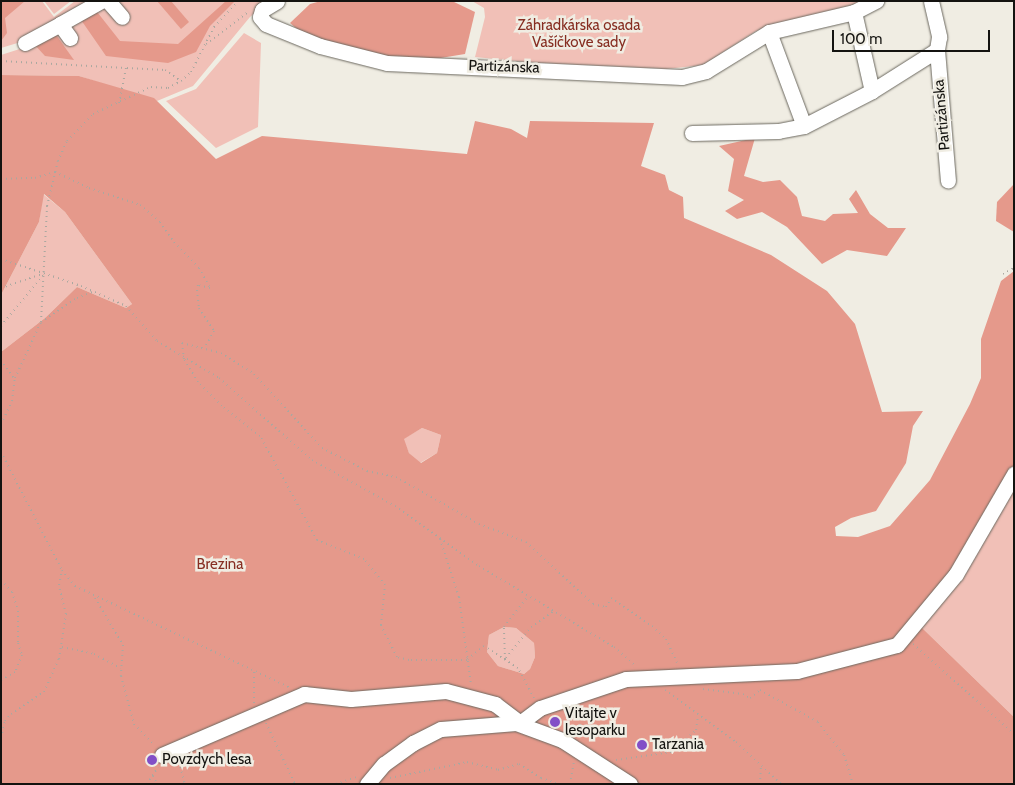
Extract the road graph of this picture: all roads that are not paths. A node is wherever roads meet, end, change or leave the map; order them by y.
1 (101, 1) edge
2 (108, 1) edge
3 (277, 1) edge
4 (876, 1) edge
5 (931, 1) edge
6 (854, 12) junction
7 (122, 17) dead end
8 (60, 24) junction
9 (769, 32) junction
10 (70, 38) dead end
11 (25, 43) dead end
12 (936, 50) junction
13 (872, 91) junction
14 (804, 126) junction
15 (692, 133) dead end
16 (948, 181) dead end
17 (1014, 474) edge
18 (478, 698) junction
19 (520, 723) junction
20 (479, 724) junction
21 (168, 751) road end
22 (368, 780) edge
23 (630, 784) edge

1 - 8 street
2 - 7 street
3 - 9 street, Partizánska
4 - 6 street, Partizánska
5 - 12 street, Partizánska
6 - 9 street, Partizánska
6 - 13 street
8 - 10 street
8 - 11 street
9 - 14 street
12 - 13 street, Partizánska
12 - 16 street, Partizánska
13 - 14 street, Partizánska
14 - 15 street, Partizánska
17 - 19 street
18 - 19 street
18 - 20 street
18 - 21 street
19 - 20 street
19 - 23 street
20 - 22 street

